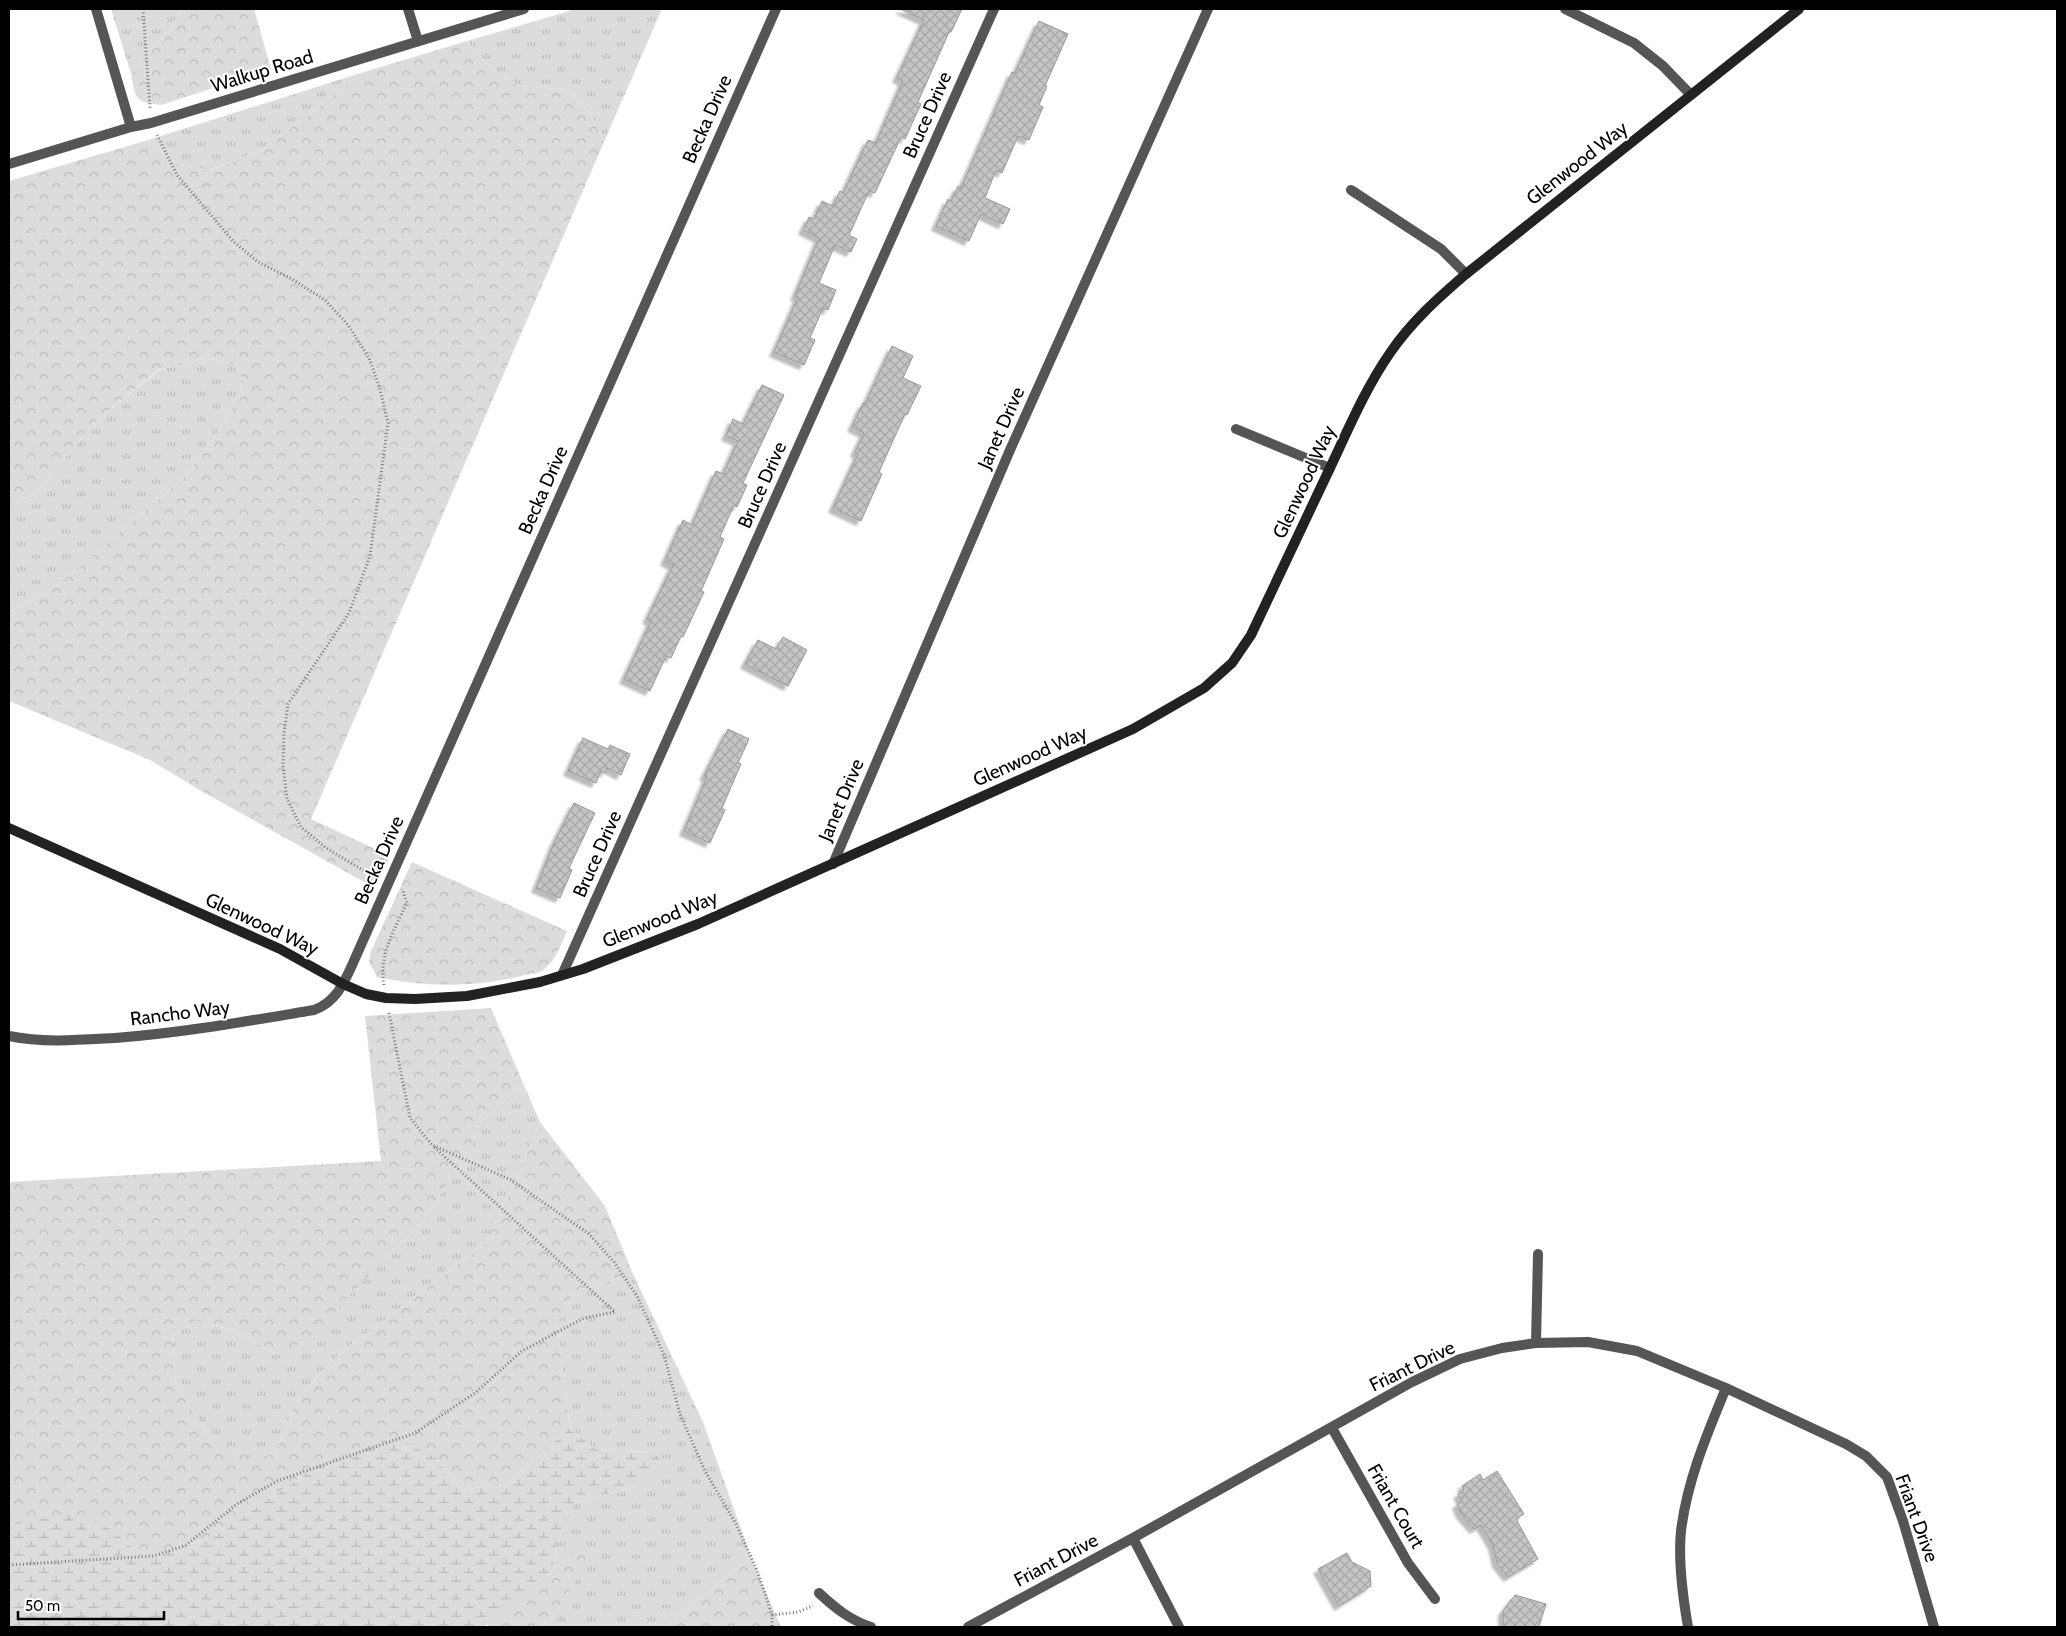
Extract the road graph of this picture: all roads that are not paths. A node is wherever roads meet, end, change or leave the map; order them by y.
1 (96, 9) edge
2 (408, 9) edge
3 (524, 9) edge
4 (776, 9) edge
5 (994, 9) edge
6 (1208, 9) edge
7 (1565, 9) edge
8 (1799, 9) edge
9 (418, 41) junction
10 (1691, 95) junction
11 (130, 127) junction
12 (9, 164) edge
13 (1350, 190) dead end
14 (1466, 274) junction
15 (1236, 429) dead end
16 (1330, 468) junction
17 (9, 828) edge
18 (832, 864) junction
19 (562, 975) junction
20 (343, 984) junction
21 (9, 1036) edge
22 (1538, 1254) dead end
23 (1536, 1343) junction
24 (1726, 1388) junction
25 (1332, 1428) junction
26 (1133, 1538) junction
27 (819, 1593) dead end
28 (1435, 1599) dead end
29 (871, 1627) edge
30 (968, 1627) edge
31 (1179, 1627) edge
32 (1688, 1627) edge
33 (1934, 1627) edge

1 - 11 street
2 - 9 street
3 - 9 street, Walkup Road
4 - 20 street, Becka Drive
5 - 19 street, Bruce Drive
6 - 18 street, Janet Drive
7 - 10 street
8 - 10 street, Glenwood Way
9 - 11 street, Walkup Road
10 - 14 street, Glenwood Way
11 - 12 street, Walkup Road
13 - 14 street
14 - 16 street, Glenwood Way
15 - 16 street
16 - 18 street, Glenwood Way
17 - 20 street, Glenwood Way
18 - 19 street, Glenwood Way
19 - 20 street, Glenwood Way
20 - 21 street, Rancho Way
22 - 23 street
23 - 24 street, Friant Drive
23 - 25 street, Friant Drive
24 - 32 street
24 - 33 street, Friant Drive
25 - 26 street, Friant Drive
25 - 28 street, Friant Court
26 - 30 street, Friant Drive
26 - 31 street
27 - 29 street

